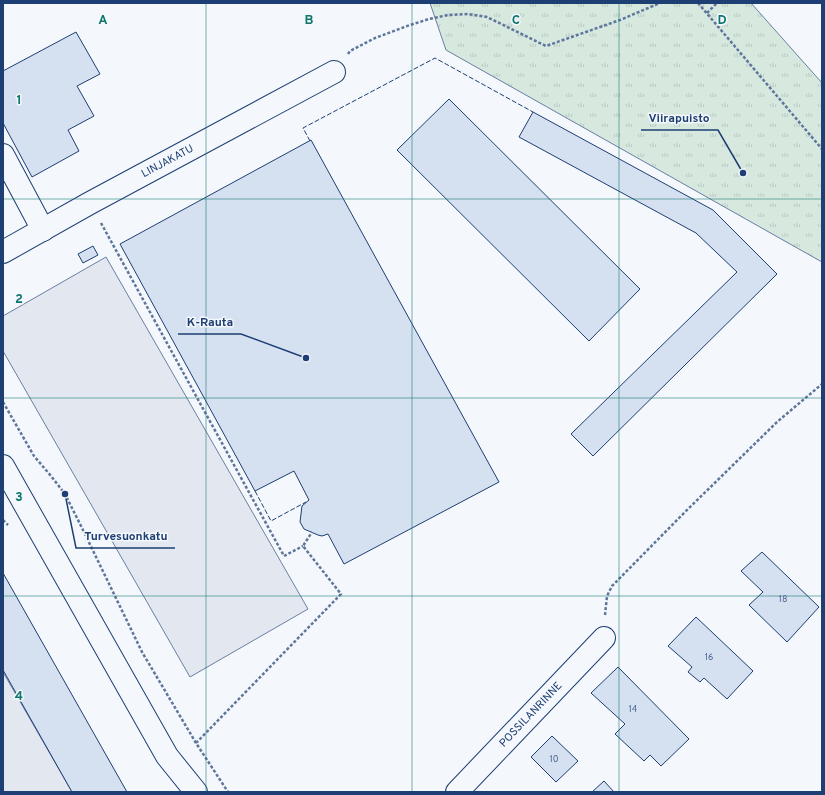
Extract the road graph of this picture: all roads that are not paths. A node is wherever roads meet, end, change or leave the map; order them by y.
1 (334, 72) road end
2 (3, 155) edge
3 (43, 230) junction
4 (3, 252) edge
5 (3, 466) edge
6 (604, 638) road end
7 (196, 792) edge
8 (457, 792) edge

1 - 3 street, LINJAKATU
2 - 3 street
3 - 4 street, LINJAKATU
5 - 7 street
6 - 8 street, POSSILANRINNE

